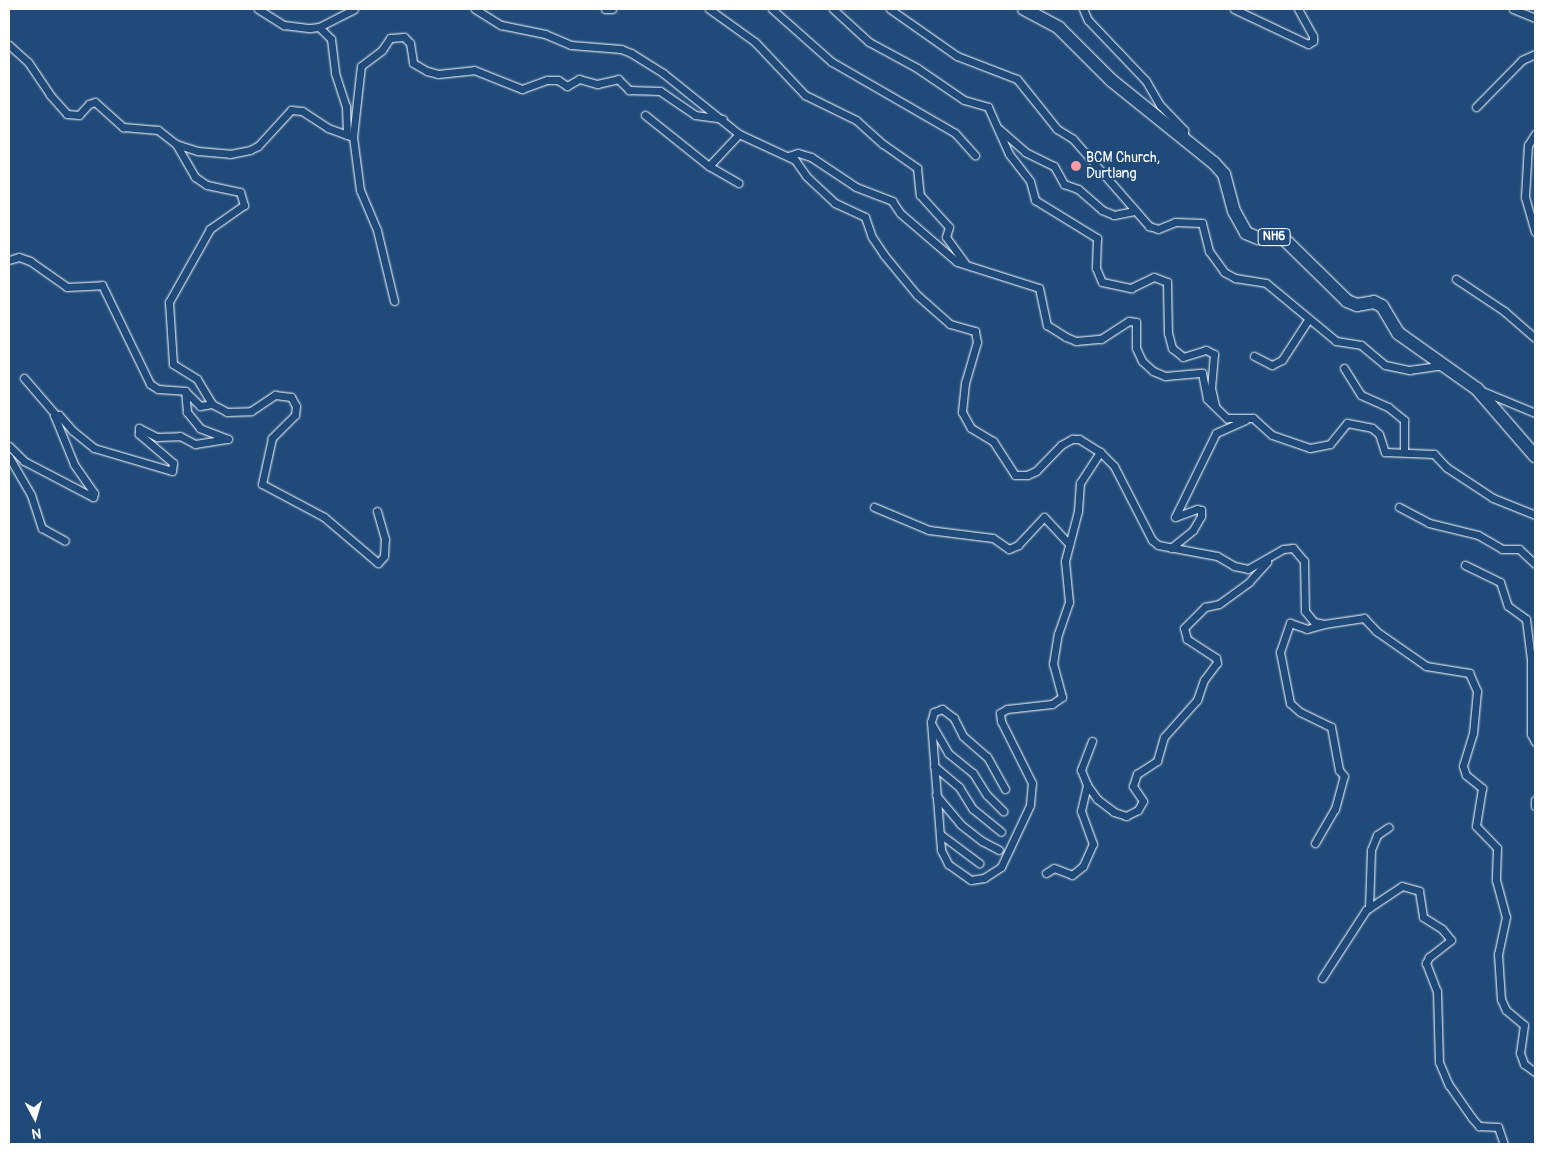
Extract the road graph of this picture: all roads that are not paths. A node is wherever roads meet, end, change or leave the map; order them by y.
1 (258, 9) edge
2 (354, 9) edge
3 (476, 9) edge
4 (605, 9) edge
5 (612, 9) edge
6 (709, 9) edge
7 (772, 9) edge
8 (833, 9) edge
9 (890, 9) edge
10 (1024, 9) edge
11 (1083, 9) edge
12 (1234, 9) edge
13 (1298, 9) edge
14 (1513, 9) edge
15 (1535, 18) edge
16 (319, 28) junction
17 (9, 45) edge
18 (1535, 54) edge
19 (1476, 107) dead end
20 (645, 115) dead end
21 (723, 119) junction
22 (999, 130) junction
23 (738, 134) junction
24 (1535, 134) edge
25 (350, 136) junction
26 (1184, 140) junction
27 (176, 144) junction
28 (975, 155) dead end
29 (788, 156) junction
30 (709, 166) junction
31 (738, 183) dead end
32 (1135, 211) junction
33 (1535, 232) edge
34 (9, 260) edge
35 (973, 270) junction
36 (1456, 279) dead end
37 (394, 302) dead end
38 (1308, 320) junction
39 (1535, 338) edge
40 (1254, 356) dead end
41 (1444, 365) junction
42 (1344, 368) dead end
43 (24, 378) dead end
44 (1477, 389) junction
45 (184, 391) junction
46 (212, 404) junction
47 (1216, 409) junction
48 (1535, 413) edge
49 (55, 414) junction
50 (1250, 418) junction
51 (9, 446) edge
52 (1100, 452) junction
53 (1404, 452) junction
54 (1535, 456) edge
55 (9, 457) edge
56 (1399, 506) dead end
57 (874, 507) dead end
58 (377, 511) dead end
59 (1535, 514) edge
60 (65, 541) dead end
61 (1069, 544) junction
62 (1171, 548) junction
63 (1272, 556) junction
64 (1465, 564) dead end
65 (1535, 564) edge
66 (1324, 624) junction
67 (931, 725) junction
68 (1092, 741) dead end
69 (1535, 742) edge
70 (934, 766) junction
71 (1087, 785) junction
72 (1005, 789) dead end
73 (936, 794) junction
74 (1535, 800) edge
75 (1535, 806) edge
76 (1003, 811) dead end
77 (1389, 827) dead end
78 (1001, 832) dead end
79 (940, 834) junction
80 (1315, 843) dead end
81 (999, 850) dead end
82 (979, 863) dead end
83 (1046, 873) dead end
84 (1368, 908) junction
85 (1322, 978) dead end
86 (1535, 1072) edge
87 (1504, 1144) edge

1 - 16 street
2 - 16 street
3 - 21 street
4 - 5 street
6 - 35 street
7 - 28 street
8 - 22 street
9 - 32 street
10 - 26 highway, NH6
11 - 26 street
12 - 13 street
14 - 15 street
16 - 25 street
17 - 27 street
18 - 19 street
20 - 30 street
21 - 23 street
21 - 25 street
22 - 32 street
22 - 47 street
23 - 29 street
23 - 30 street
24 - 33 street
25 - 27 street
25 - 37 street
26 - 41 highway, NH6
27 - 46 street
29 - 35 street
29 - 52 street
30 - 31 street
32 - 38 street
34 - 45 street
35 - 47 street
36 - 39 street
38 - 40 street
38 - 41 street
41 - 44 highway, NH6
42 - 53 street
43 - 49 street
44 - 48 street
44 - 54 highway, NH6
45 - 46 street
45 - 49 street
46 - 58 street
47 - 50 street
49 - 51 street
50 - 53 street
50 - 62 street
52 - 61 street
52 - 62 street
53 - 59 street
55 - 60 street
56 - 65 street
57 - 61 street
61 - 79 street
62 - 63 street
63 - 66 street
63 - 71 street
64 - 69 street
66 - 80 street
66 - 86 street
67 - 70 street
67 - 72 street
67 - 76 street
68 - 71 street
70 - 73 street
70 - 78 street
71 - 83 street
73 - 79 street
73 - 81 street
74 - 75 street
77 - 84 street
79 - 82 street
84 - 85 street
84 - 87 street

